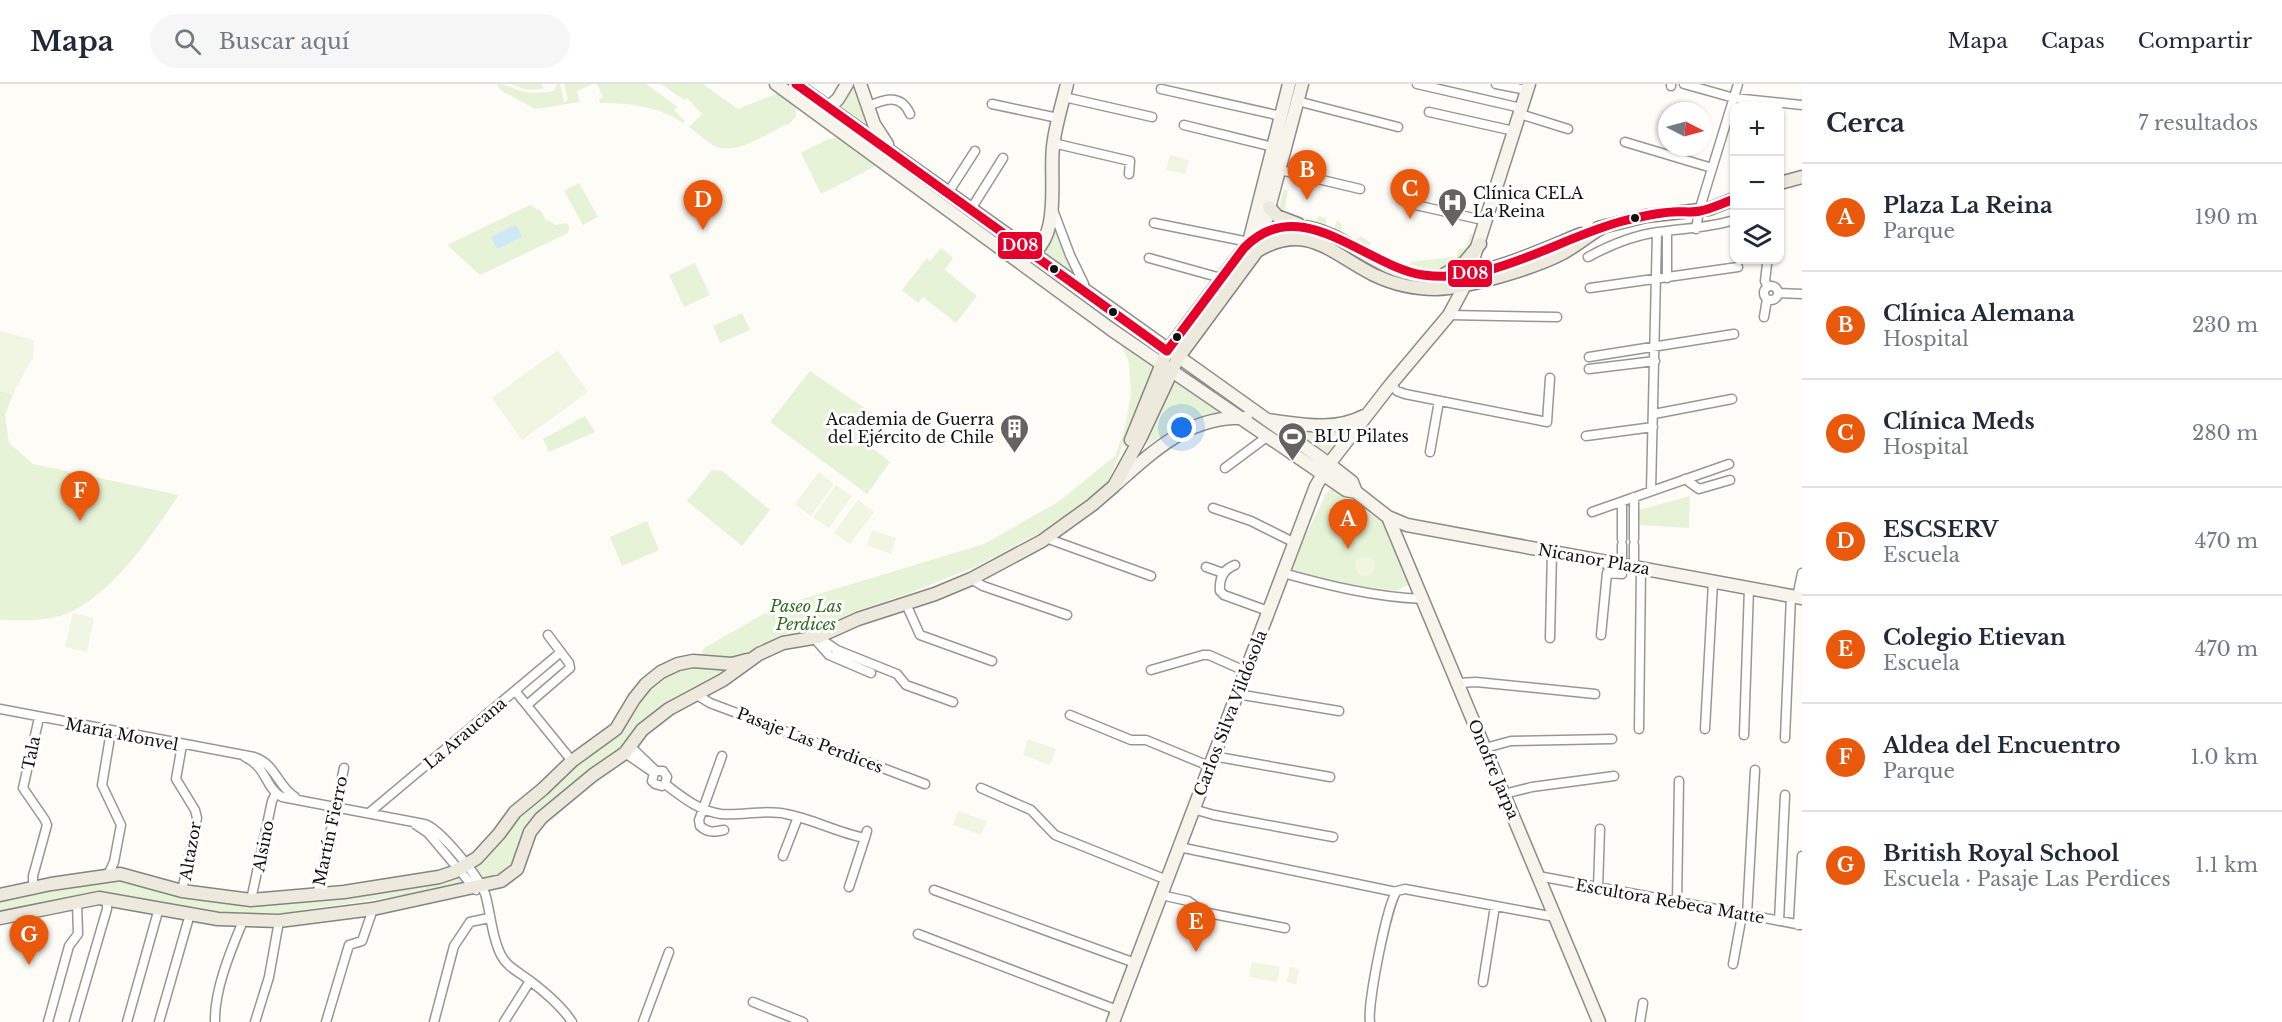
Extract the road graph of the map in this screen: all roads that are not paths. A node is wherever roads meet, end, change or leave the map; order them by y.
1 (776, 84) edge
2 (796, 84) edge
3 (847, 84) edge
4 (860, 84) edge
5 (1067, 84) edge
6 (1289, 84) edge
7 (1302, 84) edge
8 (1417, 84) edge
9 (1496, 84) edge
10 (1684, 84) edge
11 (1738, 84) edge
12 (1528, 87) edge
13 (1161, 89) dead end
14 (1064, 97) junction
15 (1734, 99) junction
16 (1298, 100) junction
17 (992, 104) dead end
18 (1802, 105) edge
19 (867, 107) junction
20 (824, 111) junction
21 (1520, 111) junction
22 (1429, 112) dead end
23 (910, 114) dead end
24 (1281, 116) junction
25 (1152, 117) dead end
26 (1058, 118) junction
27 (1184, 125) dead end
28 (1398, 127) dead end
29 (1568, 129) dead end
30 (1514, 131) junction
31 (1625, 142) dead end
32 (1053, 143) junction
33 (1273, 147) junction
34 (975, 151) dead end
35 (1003, 158) dead end
36 (908, 163) junction
37 (1713, 168) junction
38 (1280, 170) junction
39 (1129, 174) dead end
40 (1802, 177) edge
41 (1784, 182) edge
42 (1360, 189) dead end
43 (948, 193) junction
44 (1730, 200) edge
45 (1411, 204) dead end
46 (1052, 207) junction
47 (1269, 207) junction
48 (971, 209) junction
49 (1699, 211) junction
50 (1487, 221) junction
51 (1730, 221) edge
52 (1154, 223) dead end
53 (1605, 226) junction
54 (1313, 229) junction
55 (1696, 229) junction
56 (1667, 231) junction
57 (1657, 232) junction
58 (1262, 235) junction
59 (1480, 244) junction
60 (1253, 247) junction
61 (1033, 254) junction
62 (1588, 257) dead end
63 (1149, 258) dead end
64 (1020, 261) junction
65 (1767, 264) dead end
66 (1738, 267) dead end
67 (1470, 273) junction
68 (1440, 276) junction
69 (1221, 278) junction
70 (1667, 278) junction
71 (1657, 279) junction
72 (1465, 285) junction
73 (1768, 287) junction
74 (1590, 288) dead end
75 (1082, 289) junction
76 (1778, 294) junction
77 (1802, 294) edge
78 (1767, 299) junction
79 (1449, 315) junction
80 (1557, 317) dead end
81 (1764, 317) dead end
82 (1734, 334) dead end
83 (1655, 346) junction
84 (1167, 351) junction
85 (1589, 357) dead end
86 (1178, 358) junction
87 (1655, 361) junction
88 (1167, 368) junction
89 (1589, 369) dead end
90 (1550, 378) dead end
91 (1391, 384) junction
92 (1732, 399) dead end
93 (1439, 401) junction
94 (1368, 414) junction
95 (1654, 414) junction
96 (1243, 418) junction
97 (1265, 420) junction
98 (1653, 427) junction
99 (1268, 436) junction
100 (1586, 436) dead end
101 (1430, 452) dead end
102 (1728, 464) dead end
103 (1225, 468) dead end
104 (1326, 469) junction
105 (1685, 479) junction
106 (1730, 480) dead end
107 (1114, 486) junction
108 (1651, 491) junction
109 (1634, 497) junction
110 (1622, 502) junction
111 (1213, 508) dead end
112 (1592, 512) dead end
113 (1388, 517) junction
114 (1046, 538) junction
115 (1294, 543) junction
116 (1552, 552) junction
117 (1235, 565) dead end
118 (1632, 566) junction
119 (1206, 567) dead end
120 (1607, 567) junction
121 (1223, 573) junction
122 (1283, 573) junction
123 (1802, 573) edge
124 (1151, 576) dead end
125 (971, 579) junction
126 (1713, 582) junction
127 (1749, 588) junction
128 (1797, 597) edge
129 (1423, 599) junction
130 (906, 603) junction
131 (1268, 611) junction
132 (1067, 615) dead end
133 (548, 635) dead end
134 (1601, 635) dead end
135 (816, 638) junction
136 (1550, 638) dead end
137 (561, 652) junction
138 (759, 654) junction
139 (992, 661) dead end
140 (722, 664) junction
141 (1151, 670) dead end
142 (1245, 671) junction
143 (871, 673) dead end
144 (723, 680) junction
145 (1458, 683) junction
146 (516, 692) junction
147 (1237, 693) junction
148 (1595, 694) dead end
149 (697, 695) junction
150 (953, 702) dead end
151 (527, 705) junction
152 (0, 709) edge
153 (1339, 711) dead end
154 (1070, 715) dead end
155 (39, 718) junction
156 (1639, 729) dead end
157 (1705, 729) dead end
158 (111, 731) junction
159 (1744, 735) dead end
160 (1785, 738) dead end
161 (1612, 739) dead end
162 (182, 745) junction
163 (1485, 748) junction
164 (628, 750) junction
165 (722, 756) dead end
166 (245, 757) junction
167 (572, 761) junction
168 (1211, 761) junction
169 (344, 768) dead end
170 (1755, 770) dead end
171 (1614, 776) dead end
172 (1330, 777) dead end
173 (1679, 780) dead end
174 (925, 784) dead end
175 (981, 788) dead end
176 (276, 793) junction
177 (1504, 794) junction
178 (1785, 795) dead end
179 (300, 800) junction
180 (336, 807) junction
181 (702, 809) junction
182 (1193, 809) junction
183 (369, 813) junction
184 (798, 817) junction
185 (1600, 829) dead end
186 (724, 830) dead end
187 (1333, 837) dead end
188 (1179, 847) junction
189 (783, 856) dead end
190 (1802, 856) edge
191 (463, 867) junction
192 (108, 875) junction
193 (1538, 876) junction
194 (1167, 880) junction
195 (849, 887) dead end
196 (33, 888) junction
197 (1598, 888) junction
198 (480, 890) junction
199 (934, 890) dead end
200 (182, 891) junction
201 (1397, 891) junction
202 (0, 895) edge
203 (317, 895) junction
204 (1161, 895) junction
205 (107, 898) junction
206 (251, 900) junction
207 (77, 902) junction
208 (1677, 902) junction
209 (1495, 906) junction
210 (159, 908) junction
211 (373, 909) junction
212 (190, 914) junction
213 (1744, 915) junction
214 (1555, 916) junction
215 (0, 918) edge
216 (489, 918) junction
217 (243, 921) junction
218 (279, 921) junction
219 (1779, 921) junction
220 (1800, 925) edge
221 (1285, 928) dead end
222 (918, 933) dead end
223 (669, 952) dead end
224 (1135, 963) junction
225 (1733, 964) dead end
226 (530, 981) junction
227 (1483, 982) dead end
228 (753, 1002) dead end
229 (1643, 1003) dead end
230 (1115, 1016) edge
231 (567, 1019) edge
232 (798, 1021) edge
233 (48, 1022) edge
234 (74, 1022) edge
235 (127, 1022) edge
236 (159, 1022) edge
237 (215, 1022) edge
238 (255, 1022) edge
239 (326, 1022) edge
240 (434, 1022) edge
241 (504, 1022) edge
242 (643, 1022) edge
243 (1370, 1022) edge
244 (1599, 1022) edge
245 (1640, 1022) edge

1 - 20 street
2 - 20 street
3 - 20 street
4 - 19 street
5 - 14 street
6 - 24 street
7 - 16 street
8 - 21 street
9 - 12 street
10 - 15 street
11 - 15 street
12 - 21 street, Carlos Silva Vildósola
13 - 24 street
14 - 25 street
14 - 26 street
15 - 18 street
15 - 37 street
16 - 28 street
16 - 38 street
17 - 26 street
19 - 23 street
19 - 36 street
20 - 36 street
20 - 64 street
21 - 29 street
21 - 30 street, Carlos Silva Vildósola
22 - 30 street
24 - 33 street
26 - 32 street
27 - 33 street
30 - 50 street, Carlos Silva Vildósola
31 - 37 street
32 - 39 street
32 - 46 street
33 - 60 street
34 - 43 street
35 - 48 street
36 - 43 street
37 - 49 street
38 - 42 street
38 - 47 street
40 - 41 main road
43 - 48 street
44 - 49 main road
45 - 50 street
46 - 61 street
46 - 75 street
47 - 54 main road
47 - 58 street
48 - 61 street
49 - 53 main road
49 - 55 street
50 - 59 street, Carlos Silva Vildósola
51 - 55 street
52 - 60 street
53 - 67 main road
53 - 72 main road
54 - 58 main road
54 - 68 main road
55 - 56 street
56 - 57 street
56 - 70 street
57 - 62 street
57 - 71 street
58 - 60 street
59 - 67 street, Carlos Silva Vildósola
59 - 68 main road
60 - 69 main road
60 - 72 main road
60 - 86 main road
61 - 64 street
61 - 75 street
63 - 69 street
64 - 88 street
65 - 73 street
66 - 70 street
67 - 68 main road
67 - 72 street, Carlos Silva Vildósola
69 - 84 main road
70 - 71 street
71 - 74 street
71 - 83 street
72 - 79 street, Carlos Silva Vildósola
73 - 76 street
73 - 78 street
75 - 84 street
76 - 77 street
76 - 78 street
78 - 81 street
79 - 80 street
79 - 91 street, Carlos Silva Vildósola
82 - 83 street
83 - 85 street
83 - 87 street
84 - 86 street
84 - 88 main road
86 - 88 main road
86 - 97 street
87 - 89 street
87 - 95 street
88 - 96 street
88 - 107 main road
90 - 93 street
91 - 93 street
91 - 94 street, Carlos Silva Vildósola
92 - 95 street
93 - 101 street
94 - 97 street
94 - 104 street, Carlos Silva Vildósola
95 - 98 street
96 - 97 street
96 - 99 street
96 - 107 street
97 - 104 street
98 - 100 street
98 - 108 street
99 - 103 street
99 - 104 street
102 - 105 street
104 - 113 street
104 - 115 street, Carlos Silva Vildósola
105 - 106 street
105 - 108 street
107 - 114 main road
108 - 109 street
109 - 110 street
109 - 118 street
110 - 112 street
110 - 118 street
111 - 115 street
113 - 116 street, Nicanor Plaza
113 - 129 street, Onofre Jarpa
114 - 124 street
114 - 125 main road
115 - 122 street, Carlos Silva Vildósola
116 - 120 street, Nicanor Plaza
116 - 136 street
117 - 121 street
118 - 120 street, Nicanor Plaza
118 - 126 street, Nicanor Plaza
118 - 156 street
119 - 121 street
120 - 134 street
121 - 131 street
122 - 129 street
122 - 131 street, Carlos Silva Vildósola
123 - 128 street
125 - 130 main road
125 - 132 street
126 - 127 street, Nicanor Plaza
126 - 157 street
127 - 128 street, Nicanor Plaza
127 - 159 street
128 - 160 street
129 - 145 street, Onofre Jarpa
130 - 135 main road
130 - 139 street
131 - 142 street, Carlos Silva Vildósola
133 - 137 street
135 - 138 main road
135 - 143 street
135 - 150 street
137 - 146 street, La Araucana
137 - 151 street, La Araucana
138 - 140 main road
138 - 144 main road
140 - 144 main road
140 - 167 main road
141 - 142 street
142 - 147 street, Carlos Silva Vildósola
144 - 149 main road
145 - 148 street
145 - 163 street, Onofre Jarpa
146 - 151 street
146 - 183 street, La Araucana
147 - 153 street
147 - 168 street, Carlos Silva Vildósola
149 - 164 main road
149 - 174 street, Pasaje Las Perdices
151 - 167 street
152 - 155 street, María Monvel
154 - 168 street
155 - 158 street, María Monvel
155 - 196 street, Tala
158 - 162 street, María Monvel
158 - 192 street
161 - 163 street
162 - 166 street, María Monvel
162 - 200 street, Altazor
163 - 177 street, Onofre Jarpa
164 - 181 street
164 - 198 main road
165 - 181 street
166 - 176 street
166 - 179 street, María Monvel
167 - 191 main road
168 - 172 street
168 - 182 street, Carlos Silva Vildósola
169 - 180 street, Martín Fierro
170 - 213 street
171 - 177 street
173 - 208 street
175 - 194 street
176 - 179 street
176 - 206 street, Alsino
177 - 193 street, Onofre Jarpa
178 - 219 street
179 - 180 street
180 - 183 street
180 - 203 street, Martín Fierro
181 - 184 street
181 - 186 street
182 - 187 street
182 - 188 street, Carlos Silva Vildósola
183 - 191 street
184 - 189 street
184 - 195 street
185 - 197 street
188 - 194 street, Carlos Silva Vildósola
188 - 201 street
190 - 220 street
191 - 198 street
191 - 203 main road
192 - 196 main road
192 - 200 main road
193 - 197 street, Escultora Rebeca Matte
193 - 214 street, Onofre Jarpa
194 - 204 street, Carlos Silva Vildósola
196 - 202 main road
197 - 208 street, Escultora Rebeca Matte
198 - 211 main road
198 - 216 street
199 - 224 street
200 - 206 main road
201 - 209 street
201 - 243 street
203 - 206 main road
204 - 221 street
204 - 224 street, Carlos Silva Vildósola
205 - 207 main road
205 - 210 main road
205 - 234 street
207 - 215 main road
207 - 233 street
208 - 213 street, Escultora Rebeca Matte
209 - 214 street
209 - 227 street
210 - 212 main road
210 - 235 street
211 - 218 main road
211 - 239 street
212 - 217 main road
212 - 236 street
213 - 219 street, Escultora Rebeca Matte
213 - 225 street
214 - 244 street, Onofre Jarpa
216 - 226 street
216 - 240 street
217 - 218 main road
217 - 237 street
218 - 238 street
219 - 220 street, Escultora Rebeca Matte
222 - 230 street
223 - 242 street
224 - 230 street, Carlos Silva Vildósola
226 - 231 street
226 - 241 street
228 - 232 street
229 - 245 street

